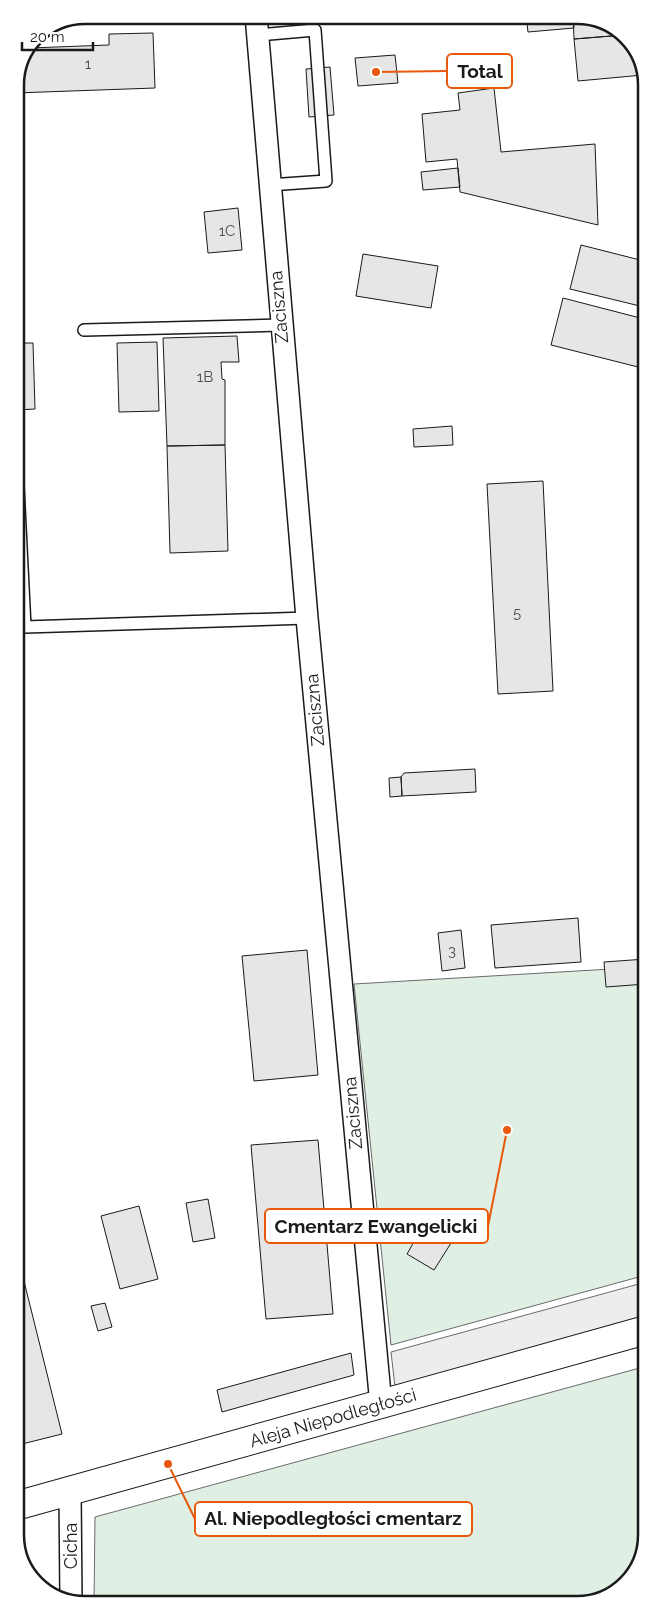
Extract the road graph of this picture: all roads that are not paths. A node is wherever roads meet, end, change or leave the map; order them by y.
1 (257, 25) edge
2 (269, 185) junction
3 (281, 325) junction
4 (84, 330) dead end
5 (24, 607) edge
6 (307, 618) junction
7 (638, 1332) edge
8 (381, 1404) junction
9 (70, 1491) junction
10 (24, 1503) edge
11 (71, 1594) edge

1 - 2 street, Zaciszna
1 - 2 lane
2 - 3 street, Zaciszna
3 - 4 lane
3 - 6 street, Zaciszna
5 - 6 lane
6 - 8 street, Zaciszna
7 - 8 main road, Aleja Niepodległości
8 - 9 main road, Aleja Niepodległości
9 - 10 main road, Aleja Niepodległości
9 - 11 street, Cicha

